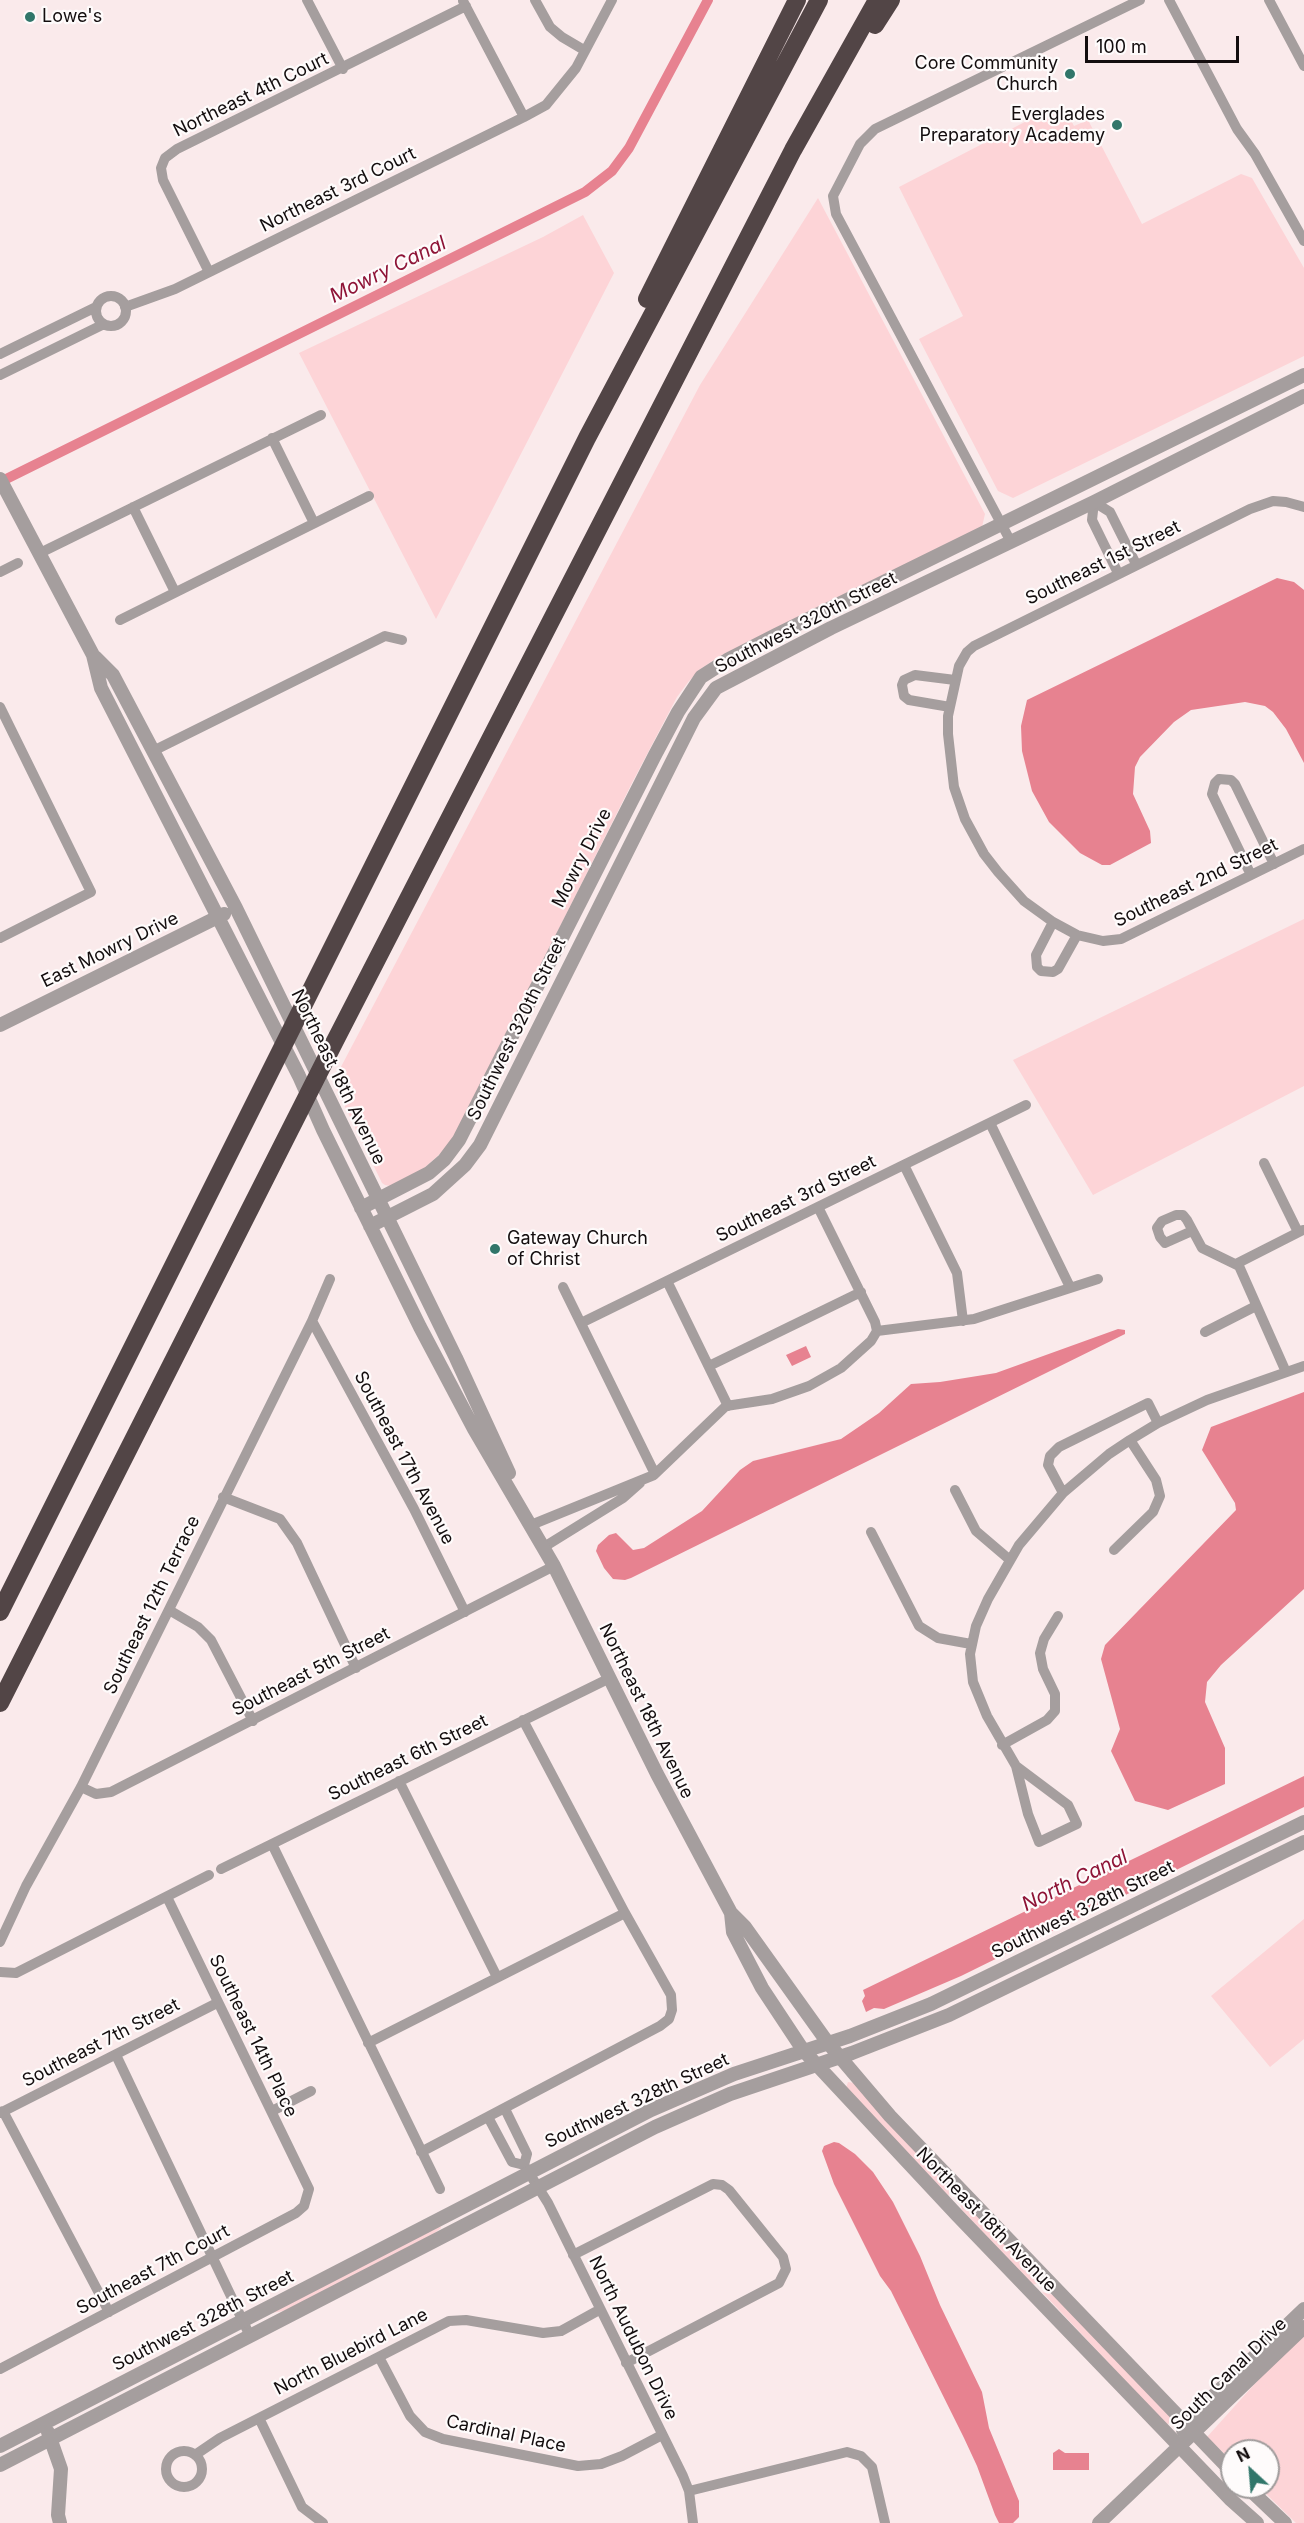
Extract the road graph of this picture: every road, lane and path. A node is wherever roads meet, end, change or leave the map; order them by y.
1 (307, 0) edge
2 (535, 0) edge
3 (612, 0) edge
4 (797, 0) edge
5 (819, 0) edge
6 (877, 0) edge
7 (891, 0) edge
8 (1140, 0) edge
9 (1168, 0) edge
10 (1269, 0) edge
11 (464, 3) edge
12 (1286, 32) junction
13 (1304, 45) edge
14 (584, 50) junction
15 (1304, 66) edge
16 (343, 69) junction
17 (524, 117) junction
18 (793, 150) junction
19 (1304, 241) edge
20 (209, 272) junction
21 (96, 307) junction
22 (125, 308) junction
23 (104, 324) junction
24 (0, 354) edge
25 (0, 375) edge
26 (1304, 375) edge
27 (1304, 396) edge
28 (321, 415) dead end
29 (272, 438) junction
30 (587, 438) junction
31 (1085, 482) junction
32 (3, 485) edge
33 (369, 496) dead end
34 (1094, 502) junction
35 (133, 507) junction
36 (1304, 507) edge
37 (314, 523) junction
38 (1002, 524) junction
39 (1121, 534) junction
40 (1011, 542) junction
41 (1103, 543) junction
42 (40, 553) junction
43 (18, 563) dead end
44 (1136, 564) junction
45 (0, 572) edge
46 (1118, 573) junction
47 (175, 592) junction
48 (120, 620) dead end
49 (402, 640) dead end
50 (93, 655) junction
51 (729, 659) joint
52 (955, 680) junction
53 (950, 703) junction
54 (0, 707) edge
55 (153, 751) junction
56 (1304, 849) edge
57 (1274, 864) junction
58 (1251, 876) junction
59 (236, 908) junction
60 (218, 917) junction
61 (1053, 922) junction
62 (1072, 932) junction
63 (0, 938) edge
64 (0, 1025) edge
65 (1026, 1105) dead end
66 (990, 1123) junction
67 (1264, 1163) dead end
68 (904, 1165) junction
69 (378, 1199) junction
70 (818, 1207) junction
71 (361, 1208) junction
72 (387, 1218) junction
73 (370, 1226) junction
74 (1301, 1230) edge
75 (1192, 1231) dead end
76 (1236, 1264) junction
77 (330, 1279) dead end
78 (1098, 1279) dead end
79 (667, 1281) junction
80 (563, 1287) dead end
81 (1070, 1287) junction
82 (861, 1292) junction
83 (1256, 1306) junction
84 (312, 1321) junction
85 (963, 1321) junction
86 (581, 1323) junction
87 (877, 1331) junction
88 (1204, 1332) dead end
89 (709, 1366) junction
90 (1304, 1366) edge
91 (1286, 1372) junction
92 (728, 1406) junction
93 (1158, 1423) junction
94 (1130, 1440) junction
95 (655, 1474) junction
96 (642, 1480) junction
97 (955, 1490) dead end
98 (1063, 1494) junction
99 (223, 1497) junction
100 (531, 1525) junction
101 (871, 1532) dead end
102 (544, 1547) junction
103 (1114, 1550) dead end
104 (1010, 1560) junction
105 (554, 1566) junction
106 (169, 1610) junction
107 (0, 1612) edge
108 (465, 1612) junction
109 (1058, 1616) dead end
110 (971, 1644) junction
111 (356, 1668) junction
112 (610, 1678) junction
113 (0, 1703) edge
114 (523, 1720) junction
115 (253, 1721) junction
116 (1002, 1745) junction
117 (1016, 1766) junction
118 (399, 1781) junction
119 (81, 1787) junction
120 (1304, 1822) edge
121 (1304, 1842) edge
122 (272, 1844) junction
123 (220, 1869) dead end
124 (208, 1875) dead end
125 (167, 1897) junction
126 (625, 1913) junction
127 (731, 1913) junction
128 (1116, 1914) junction
129 (1114, 1934) junction
130 (0, 1942) edge
131 (0, 1972) edge
132 (497, 1977) junction
133 (217, 2003) junction
134 (802, 2008) junction
135 (782, 2019) junction
136 (368, 2043) junction
137 (828, 2043) junction
138 (803, 2050) junction
139 (116, 2055) junction
140 (840, 2057) junction
141 (817, 2064) junction
142 (311, 2091) dead end
143 (505, 2109) junction
144 (272, 2110) junction
145 (2, 2112) edge
146 (488, 2117) junction
147 (422, 2152) junction
148 (526, 2169) junction
149 (956, 2184) junction
150 (538, 2187) junction
151 (309, 2189) joint
152 (440, 2189) dead end
153 (957, 2215) junction
154 (573, 2255) junction
155 (213, 2257) junction
156 (1056, 2289) junction
157 (1029, 2290) junction
158 (1304, 2309) edge
159 (599, 2310) junction
160 (109, 2312) junction
161 (242, 2320) junction
162 (1304, 2328) edge
163 (250, 2336) junction
164 (380, 2357) junction
165 (626, 2363) junction
166 (1, 2368) edge
167 (259, 2418) junction
168 (43, 2424) junction
169 (1190, 2427) junction
170 (662, 2435) junction
171 (51, 2439) junction
172 (0, 2446) edge
173 (1180, 2447) junction
174 (195, 2455) dead end
175 (1220, 2459) edge
176 (0, 2465) edge
177 (689, 2491) junction
178 (1260, 2499) edge
179 (60, 2523) edge
180 (323, 2523) edge
181 (693, 2523) edge
182 (885, 2523) edge
183 (1099, 2523) edge
184 (1257, 2523) edge
185 (1286, 2523) edge

1 - 16 street
2 - 14 street
3 - 14 street, Northeast 3rd Court
4 - 30 highway
5 - 30 highway
6 - 18 highway
7 - 18 highway
8 - 38 street
9 - 19 street
10 - 12 street
11 - 16 street, Northeast 4th Court
11 - 17 street
12 - 13 street
12 - 15 street
14 - 17 street, Northeast 3rd Court
16 - 20 street, Northeast 4th Court
17 - 20 street, Northeast 3rd Court
18 - 113 highway
20 - 22 street, Northeast 3rd Court
21 - 22 street
21 - 23 street
21 - 24 street
22 - 23 street
23 - 25 street
26 - 31 street, Southwest 320th Street
27 - 34 street, Southwest 320th Street
28 - 29 street
29 - 35 street
29 - 37 street
30 - 107 highway
31 - 34 street
31 - 38 street, Southwest 320th Street
32 - 42 street, Northeast 18th Avenue
33 - 37 street
34 - 39 street
34 - 40 street, Southwest 320th Street
34 - 41 street
35 - 42 street
35 - 47 street
36 - 44 street, Southeast 1st Street
37 - 47 street
38 - 40 street
38 - 51 street, Southwest 320th Street
39 - 41 street
39 - 44 street
40 - 72 street, Southwest 320th Street
41 - 46 street
42 - 50 street, Northeast 18th Avenue
43 - 45 street
44 - 46 street, Southeast 1st Street
46 - 52 street, Southeast 1st Street
47 - 48 street
49 - 55 street
50 - 55 street, Northeast 18th Avenue
50 - 60 street, Northeast 18th Avenue
51 - 69 street, Mowry Drive
52 - 53 street, Southeast 1st Street
52 - 53 street
53 - 61 street, Southeast 1st Street
54 - 63 street
55 - 59 street, Northeast 18th Avenue
56 - 57 street, Southeast 2nd Street
57 - 58 street, Southeast 2nd Street
57 - 58 street
58 - 62 street, Southeast 2nd Street
59 - 60 street, East Mowry Drive
59 - 69 street, Northeast 18th Avenue
60 - 64 street, East Mowry Drive
60 - 71 street, Northeast 18th Avenue
61 - 62 street, Southeast 2nd Street
61 - 62 street
65 - 66 street, Southeast 3rd Street
66 - 68 street, Southeast 3rd Street
66 - 81 street
67 - 74 street
68 - 70 street, Southeast 3rd Street
68 - 85 street
69 - 71 street, Mowry Drive
69 - 72 street, Northeast 18th Avenue
70 - 79 street, Southeast 3rd Street
70 - 82 street
71 - 73 street, Northeast 18th Avenue
72 - 73 street, Southwest 320th Street
72 - 100 street, Northeast 18th Avenue
73 - 100 street, Northeast 18th Avenue
74 - 76 street
75 - 76 street
76 - 83 street
77 - 84 street, Southeast 12th Terrace
78 - 81 street
79 - 86 street, Southeast 3rd Street
79 - 89 street
80 - 86 street
81 - 85 street
82 - 87 street
82 - 89 street
83 - 88 street
83 - 91 street
84 - 99 street, Southeast 12th Terrace
84 - 108 street, Southeast 17th Avenue
85 - 87 street
86 - 95 street
87 - 92 street
89 - 92 street
90 - 91 street
91 - 93 street
92 - 95 street
93 - 94 street
93 - 98 street
94 - 98 street
94 - 103 street
95 - 96 street
96 - 100 street
96 - 102 street
97 - 104 street
98 - 104 street
99 - 106 street, Southeast 12th Terrace
99 - 111 street
100 - 102 street, Northeast 18th Avenue
101 - 110 street
102 - 105 street, Northeast 18th Avenue
104 - 110 street
105 - 108 street, Southeast 5th Street
105 - 112 street, Northeast 18th Avenue
106 - 115 street
106 - 119 street, Southeast 12th Terrace
108 - 111 street, Southeast 5th Street
109 - 116 street
110 - 116 street
111 - 115 street, Southeast 5th Street
112 - 114 street, Southeast 6th Street
112 - 127 street, Northeast 18th Avenue
114 - 118 street, Southeast 6th Street
114 - 126 street
115 - 119 street, Southeast 5th Street
116 - 117 street
117 - 117 street
118 - 122 street, Southeast 6th Street
118 - 132 street
119 - 130 street, Southeast 12th Terrace
120 - 128 street, Southwest 328th Street
121 - 129 street, Southwest 328th Street
122 - 123 street, Southeast 6th Street
122 - 136 street
124 - 125 street
125 - 131 street
125 - 133 street, Southeast 14th Place
126 - 132 street
126 - 143 street
127 - 134 street, Northeast 18th Avenue
127 - 135 street, Northeast 18th Avenue
128 - 129 street
128 - 137 street, Southwest 328th Street
129 - 140 street, Southwest 328th Street
132 - 136 street
133 - 139 street, Southeast 7th Street
133 - 144 street, Southeast 14th Place
134 - 135 street
134 - 137 street, Northeast 18th Avenue
135 - 138 street, Northeast 18th Avenue
136 - 147 street
137 - 138 street, Southwest 328th Street
137 - 140 street, Northeast 18th Avenue
138 - 141 street, Northeast 18th Avenue
138 - 148 street, Southwest 328th Street
139 - 145 street, Southeast 7th Street
139 - 155 street
140 - 141 street, Southwest 328th Street
140 - 149 street, Northeast 18th Avenue
141 - 150 street, Southwest 328th Street
141 - 153 street, Northeast 18th Avenue
142 - 144 street
143 - 146 street
143 - 148 street
144 - 151 street, Southeast 14th Place
145 - 160 street
146 - 147 street
146 - 148 street
147 - 152 street
148 - 150 street, North Audubon Drive
148 - 161 street, Southwest 328th Street
149 - 153 street
149 - 156 street, Northeast 18th Avenue
150 - 154 street, North Audubon Drive
150 - 163 street, Southwest 328th Street
151 - 155 street, Southeast 7th Court
153 - 157 street, Northeast 18th Avenue
154 - 159 street, North Audubon Drive
154 - 165 street
155 - 160 street, Southeast 7th Court
155 - 161 street
156 - 157 street
156 - 169 street, Northeast 18th Avenue
157 - 173 street, Northeast 18th Avenue
158 - 169 street, South Canal Drive
159 - 164 street, North Bluebird Lane
159 - 165 street, North Audubon Drive
160 - 166 street, Southeast 7th Court
161 - 163 street
161 - 168 street, Southwest 328th Street
162 - 169 street, South Canal Drive
163 - 171 street, Southwest 328th Street
164 - 167 street, North Bluebird Lane
164 - 170 street, Cardinal Place
165 - 170 street, North Audubon Drive
167 - 174 street, North Bluebird Lane
167 - 180 street
168 - 171 street
168 - 172 street, Southwest 328th Street
169 - 173 street, South Canal Drive
169 - 175 street, Northeast 18th Avenue
170 - 177 street, North Audubon Drive
171 - 176 street, Southwest 328th Street
171 - 179 street
173 - 183 street, South Canal Drive
173 - 184 street, Northeast 18th Avenue
177 - 181 street, North Audubon Drive
177 - 182 street
178 - 185 street

